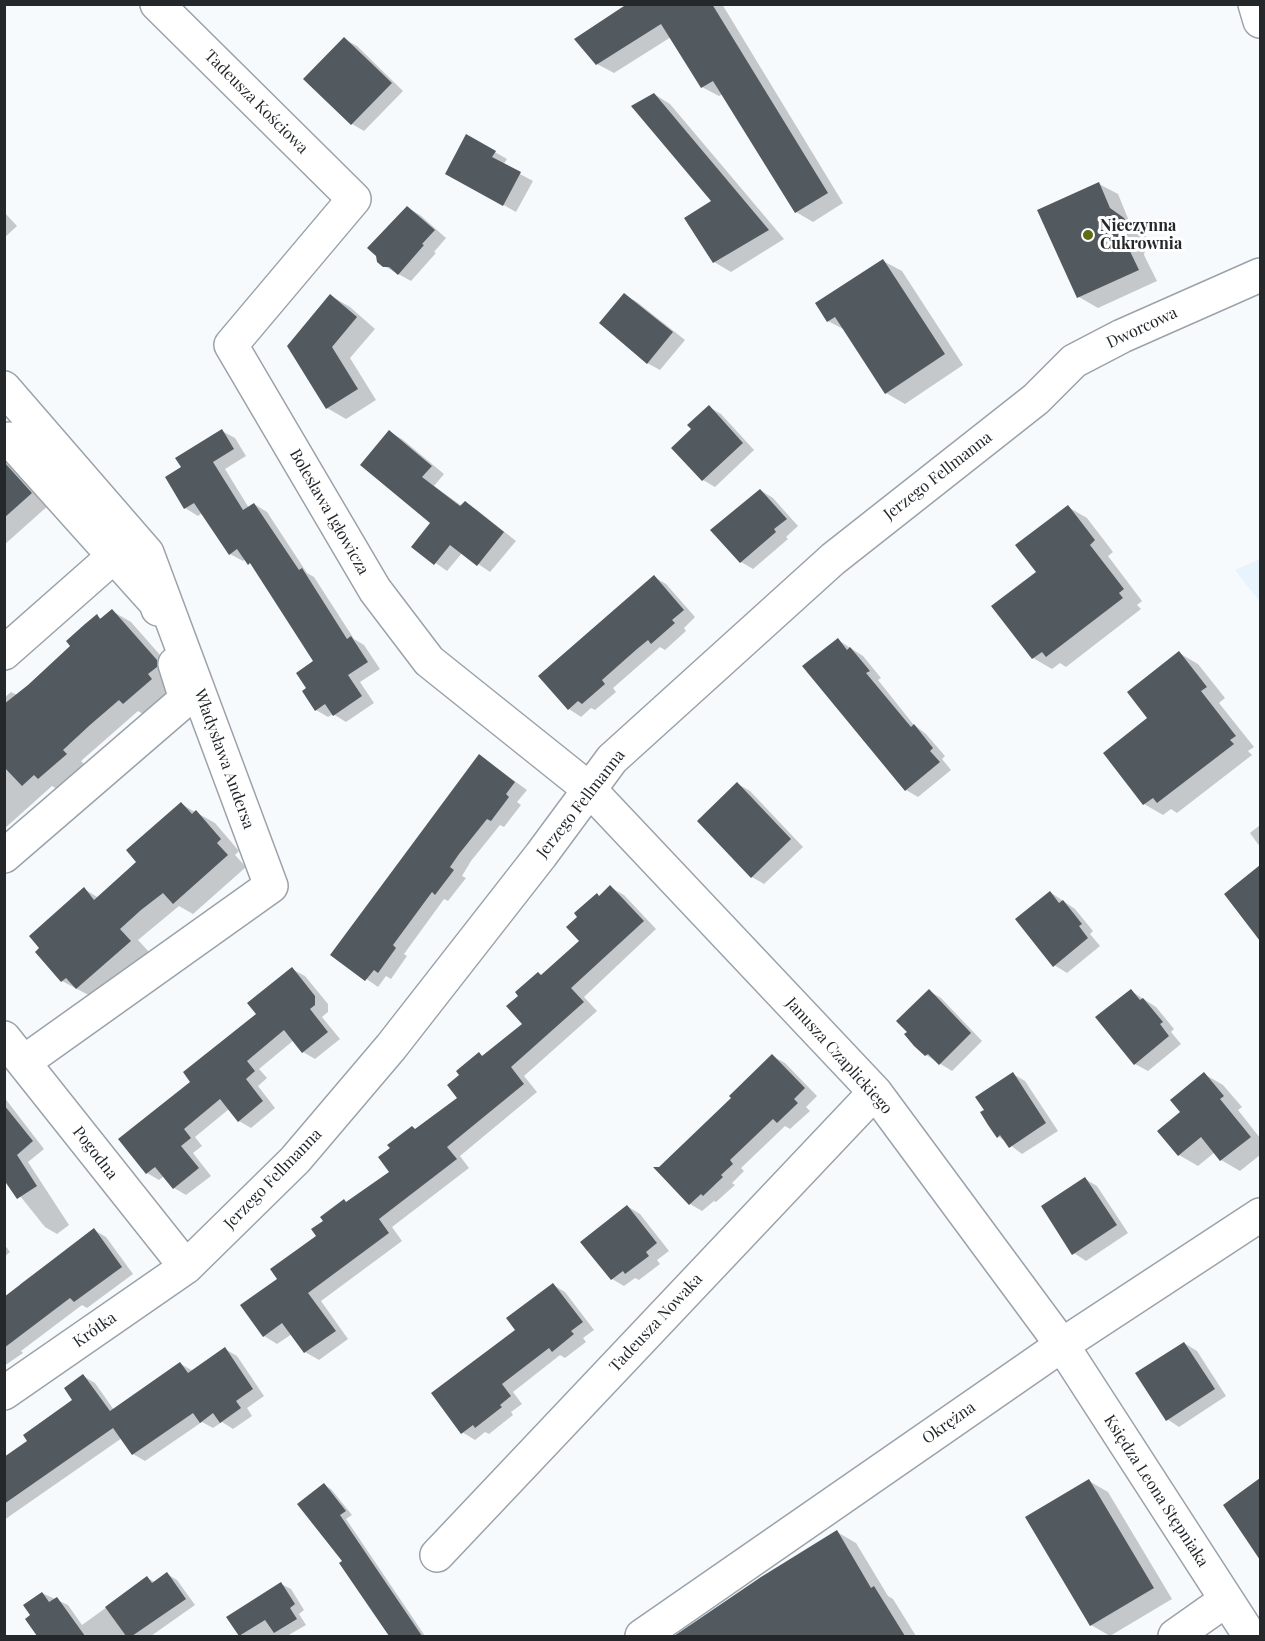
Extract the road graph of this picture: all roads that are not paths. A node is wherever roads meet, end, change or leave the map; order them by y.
1 (157, 4) edge
2 (1255, 4) edge
3 (1260, 21) edge
4 (354, 199) joint
5 (1260, 275) edge
6 (4, 388) edge
7 (1036, 399) joint
8 (9, 439) dead end
9 (114, 556) junction
10 (4, 653) edge
11 (589, 789) junction
12 (4, 856) edge
13 (14, 1050) edge
14 (875, 1092) junction
15 (1260, 1215) edge
16 (186, 1267) junction
17 (1062, 1345) junction
18 (4, 1393) edge
19 (437, 1555) dead end
20 (1226, 1600) junction
21 (642, 1636) edge
22 (1175, 1636) edge
23 (1250, 1636) edge

1 - 4 street, Tadeusza Kościowa
2 - 3 street
4 - 11 street, Bolesława Igłowicza
5 - 7 street, Dworcowa
6 - 13 street, Władysława Andersa
7 - 11 street, Jerzego Fellmanna
8 - 9 street, Władysława Andersa
9 - 10 street
9 - 12 street, Władysława Andersa
11 - 14 street, Janusza Czaplickiego
11 - 16 street, Jerzego Fellmanna
13 - 16 street, Pogodna
14 - 17 street, Janusza Czaplickiego
14 - 19 street, Tadeusza Nowaka
15 - 17 street, Okrężna
16 - 18 street, Krótka
17 - 20 street, Księdza Leona Stępniaka
17 - 21 street, Okrężna
20 - 22 street
20 - 23 street, Księdza Leona Stępniaka

